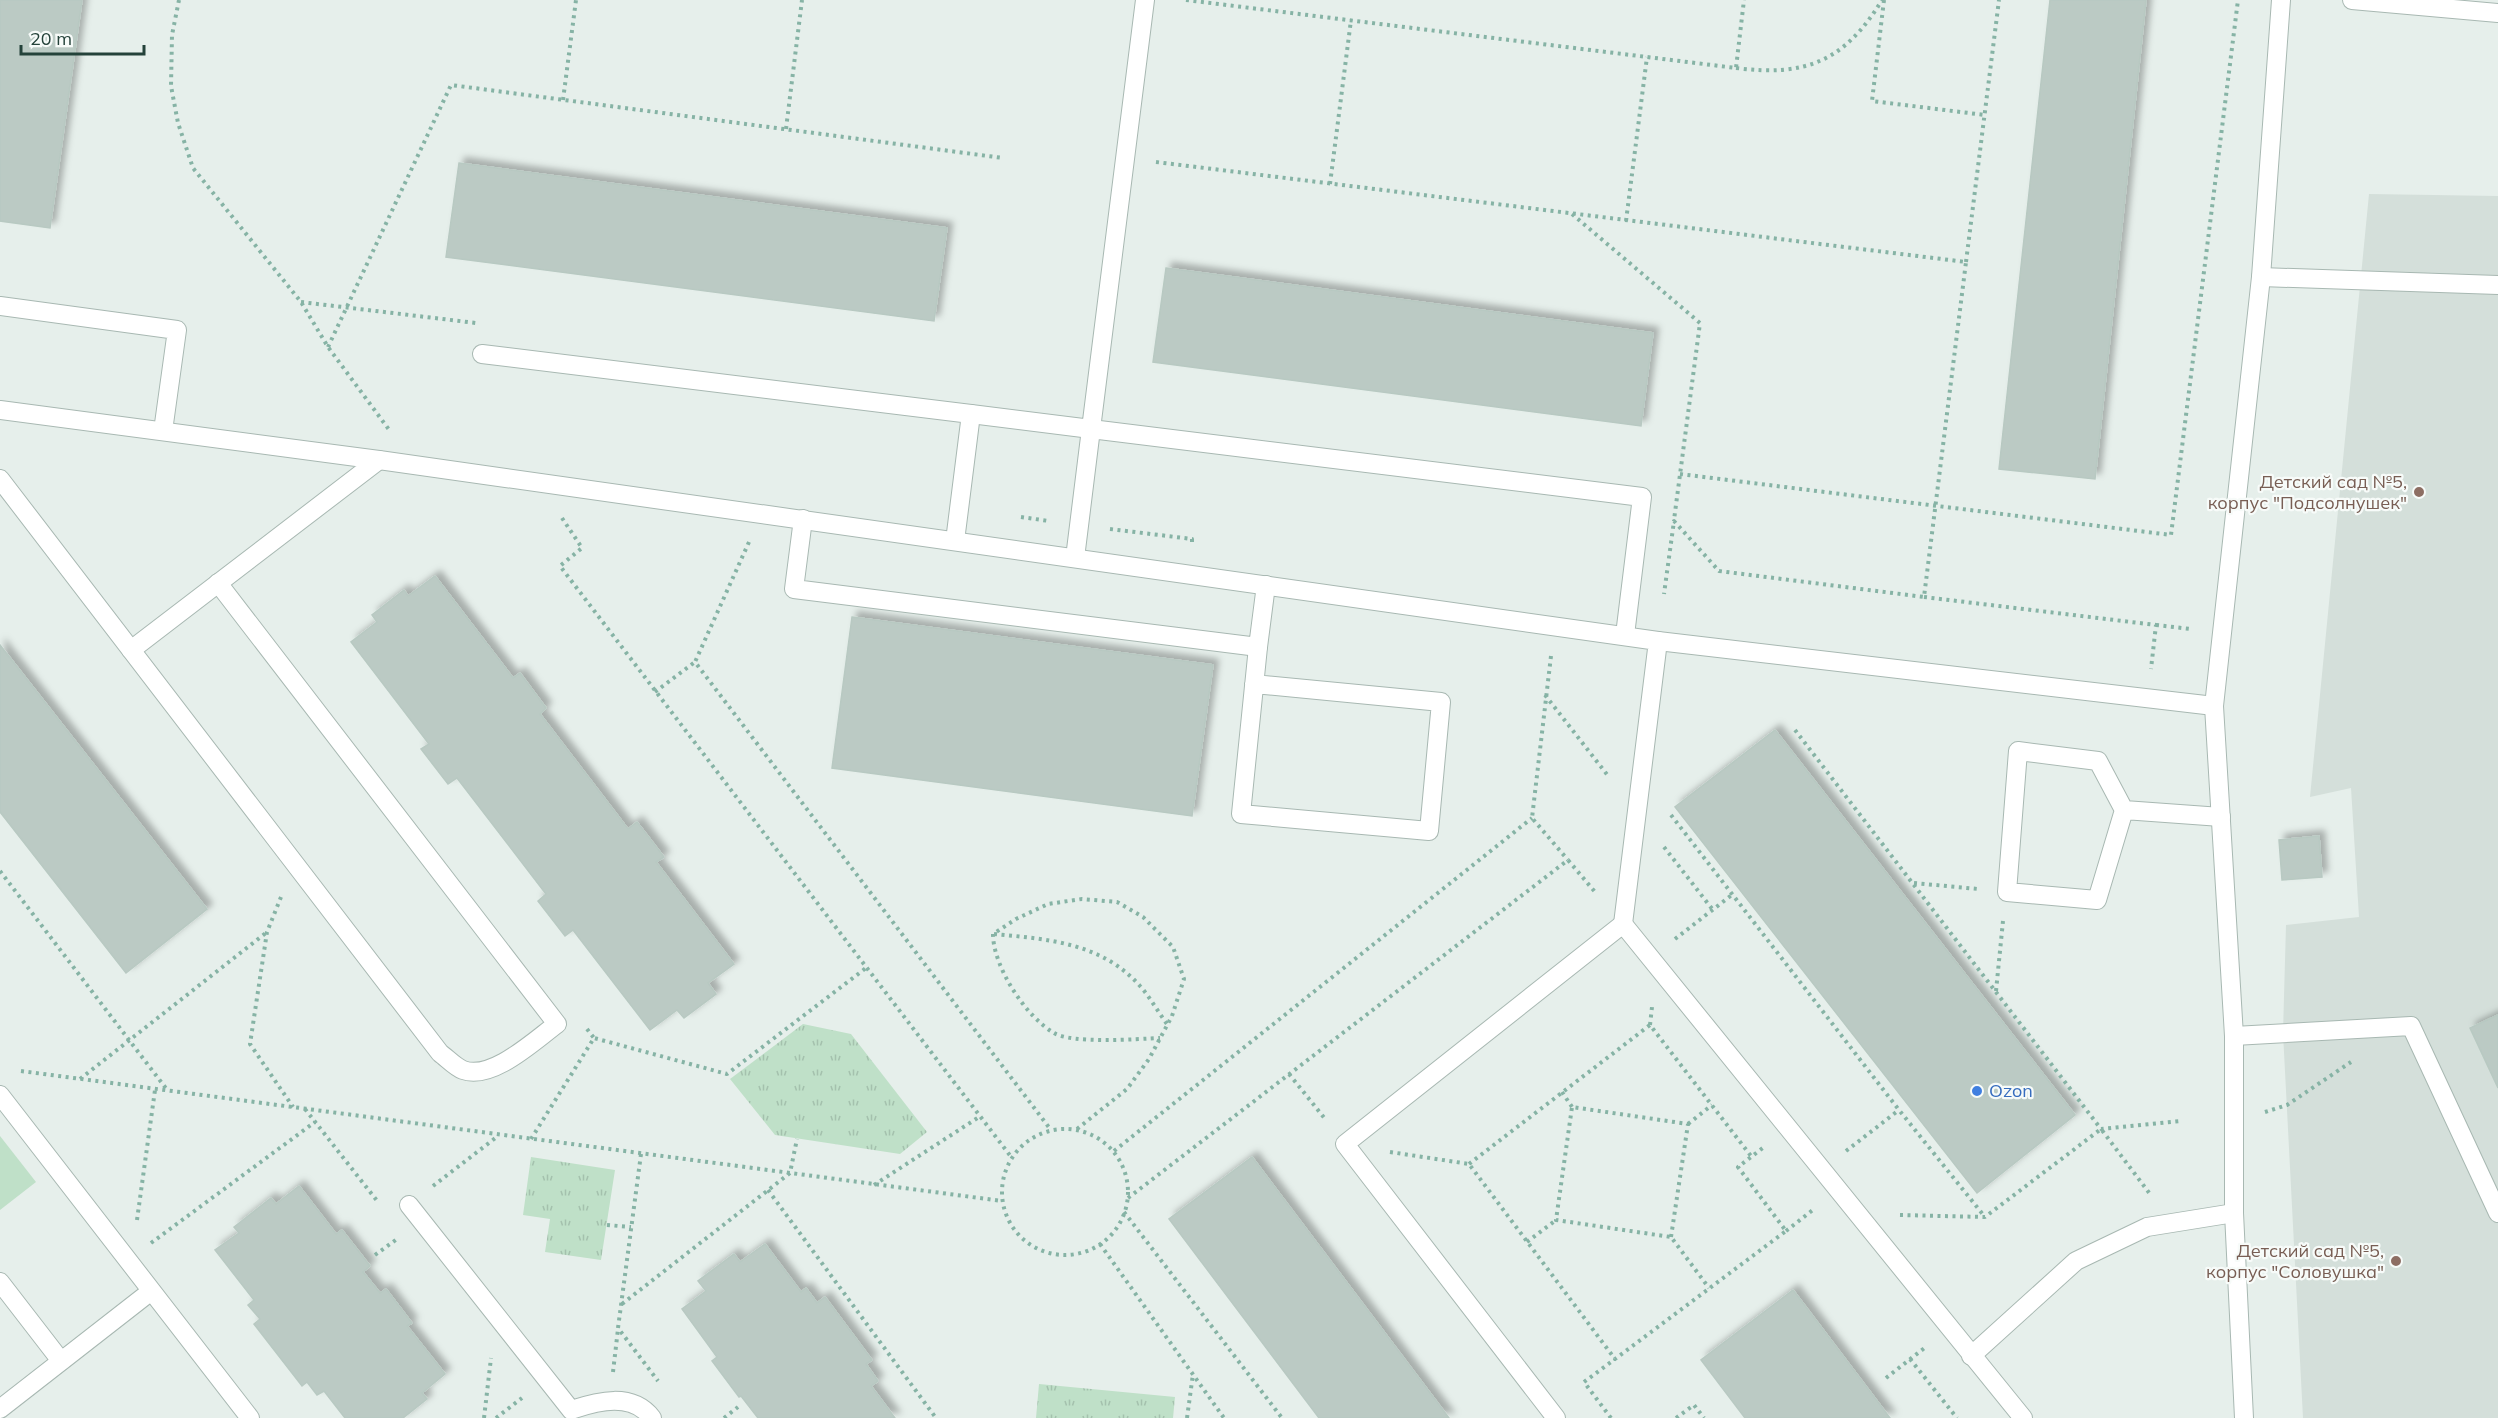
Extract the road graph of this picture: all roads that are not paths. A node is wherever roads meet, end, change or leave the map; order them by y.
1 (1145, 0) edge
2 (2282, 0) edge
3 (2352, 0) edge
4 (2498, 13) edge
5 (2261, 277) junction
6 (2498, 285) edge
7 (0, 306) edge
8 (482, 354) dead end
9 (0, 410) edge
10 (971, 414) junction
11 (1092, 429) junction
12 (163, 431) junction
13 (379, 460) junction
14 (0, 479) edge
15 (803, 519) junction
16 (955, 541) junction
17 (1075, 558) junction
18 (218, 583) junction
19 (1266, 585) junction
20 (1625, 636) junction
21 (1658, 641) junction
22 (1258, 647) junction
23 (131, 650) junction
24 (1254, 684) junction
25 (2214, 706) junction
26 (2124, 810) junction
27 (2221, 816) junction
28 (1623, 924) junction
29 (2234, 1036) junction
30 (0, 1095) edge
31 (409, 1205) road end
32 (2234, 1213) junction
33 (2498, 1214) edge
34 (0, 1282) edge
35 (150, 1292) junction
36 (1971, 1356) junction
37 (61, 1361) junction
38 (0, 1409) edge
39 (570, 1414) edge
40 (250, 1418) edge
41 (652, 1418) edge
42 (1556, 1418) edge
43 (2023, 1418) edge
44 (2244, 1418) edge

1 - 11 lane
2 - 5 lane
3 - 4 lane
5 - 6 lane
5 - 25 lane
7 - 12 lane
8 - 10 lane
9 - 12 lane
10 - 11 lane
10 - 16 lane
11 - 17 lane
11 - 20 lane
12 - 13 lane
13 - 15 lane
13 - 18 lane
14 - 23 lane
15 - 16 lane
15 - 22 lane
16 - 17 lane
17 - 19 lane
18 - 23 lane
18 - 23 lane
19 - 20 lane
19 - 22 lane
20 - 21 lane
21 - 25 lane
21 - 28 lane
22 - 24 lane
24 - 24 lane
25 - 27 lane
26 - 26 lane
26 - 27 lane
27 - 29 lane
28 - 36 lane
28 - 42 lane
29 - 32 lane
29 - 33 lane
30 - 35 lane
31 - 39 lane
32 - 36 lane
32 - 44 lane
34 - 37 lane
35 - 37 lane
35 - 40 lane
36 - 43 lane
37 - 38 lane
39 - 41 lane

